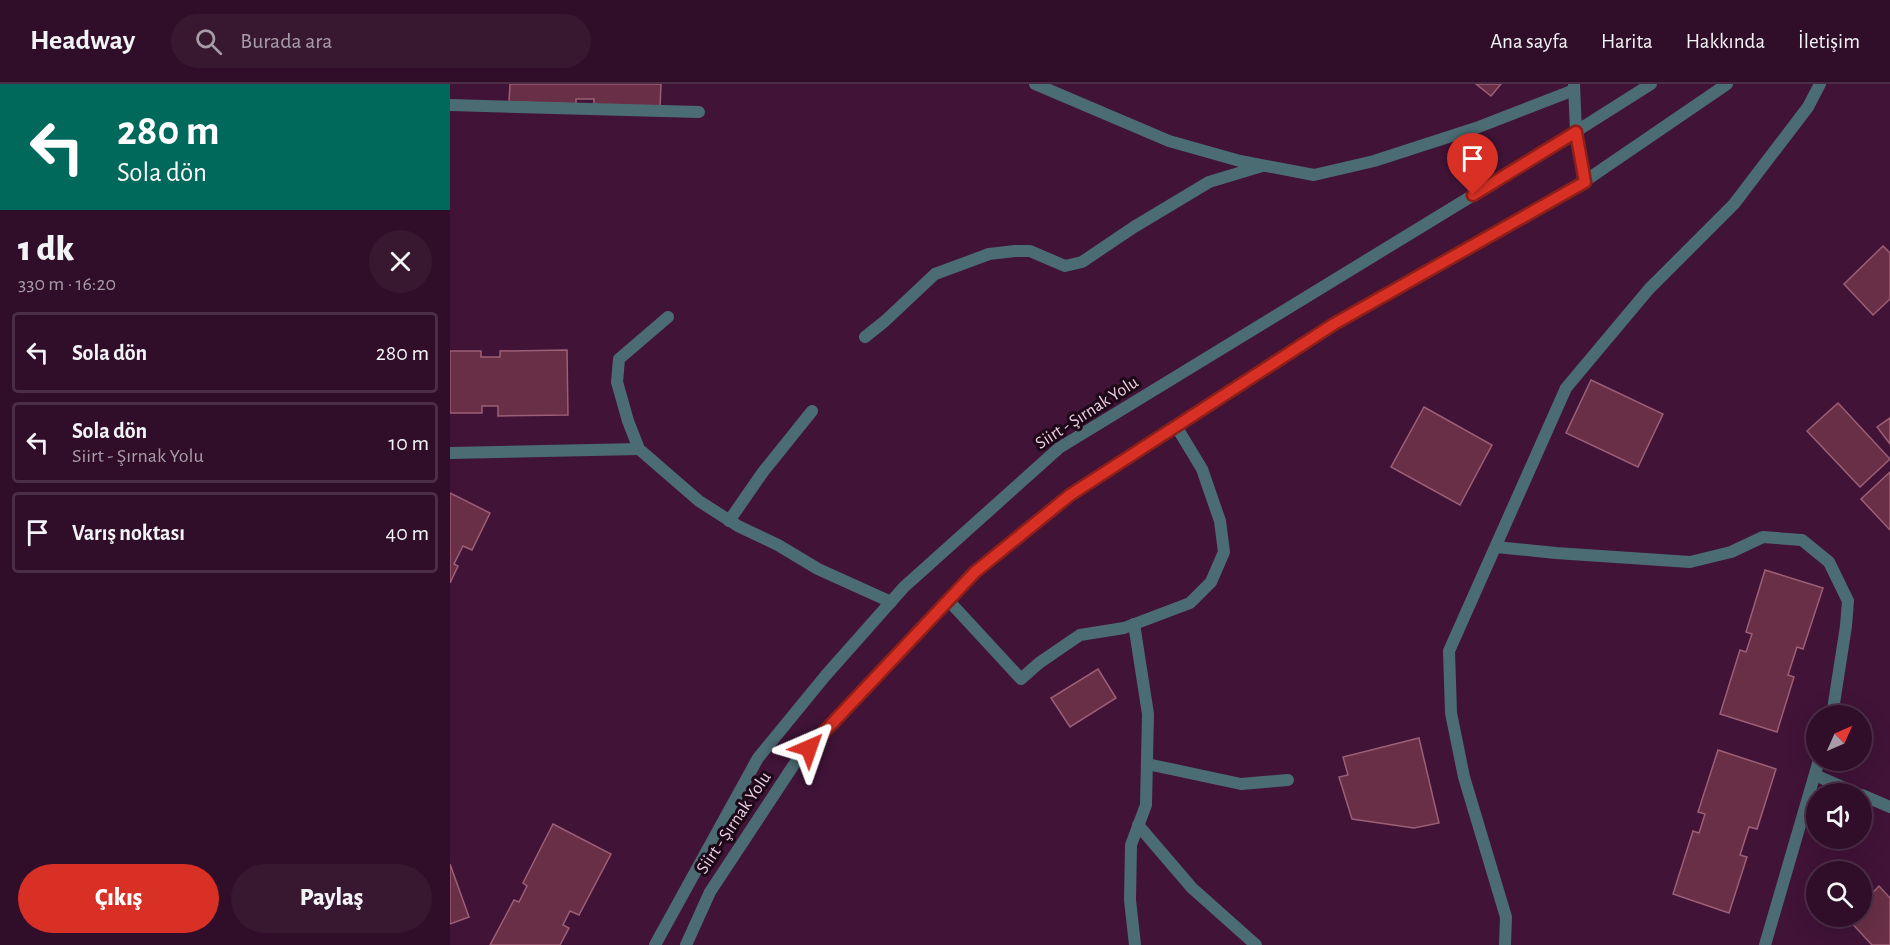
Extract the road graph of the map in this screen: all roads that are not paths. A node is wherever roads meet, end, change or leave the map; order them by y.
1 (1035, 84) edge
2 (1651, 84) edge
3 (1727, 84) edge
4 (1820, 84) edge
5 (1574, 87) edge
6 (450, 105) edge
7 (699, 112) dead end
8 (1576, 132) junction
9 (1263, 165) junction
10 (1585, 182) junction
11 (668, 317) dead end
12 (865, 337) dead end
13 (812, 411) dead end
14 (1176, 426) junction
15 (639, 448) junction
16 (450, 453) edge
17 (729, 521) junction
18 (1496, 547) junction
19 (948, 600) junction
20 (891, 602) junction
21 (1134, 624) junction
22 (1834, 705) edge
23 (1147, 764) junction
24 (1816, 771) edge
25 (1815, 775) junction
26 (1288, 780) dead end
27 (1834, 783) edge
28 (1872, 799) edge
29 (1890, 807) edge
30 (1138, 825) junction
31 (655, 945) edge
32 (686, 945) edge
33 (1135, 945) edge
34 (1256, 945) edge
35 (1505, 945) edge
36 (1765, 945) edge

1 - 9 street
2 - 8 street, Siirt - Şırnak Yolu
3 - 10 street, Siirt - Şırnak Yolu
4 - 18 street
5 - 8 street
5 - 9 street
6 - 7 street
8 - 10 street
8 - 20 street, Siirt - Şırnak Yolu
9 - 12 street
10 - 14 street, Siirt - Şırnak Yolu
11 - 15 street
13 - 17 street
14 - 19 street, Siirt - Şırnak Yolu
14 - 21 street
15 - 16 street
15 - 17 street
17 - 20 street
18 - 22 street
18 - 35 street
19 - 21 street
19 - 32 street, Siirt - Şırnak Yolu
20 - 31 street, Siirt - Şırnak Yolu
21 - 23 street
23 - 26 street
23 - 30 street
24 - 25 street
25 - 27 street
25 - 36 street
28 - 29 street
30 - 33 street
30 - 34 street

